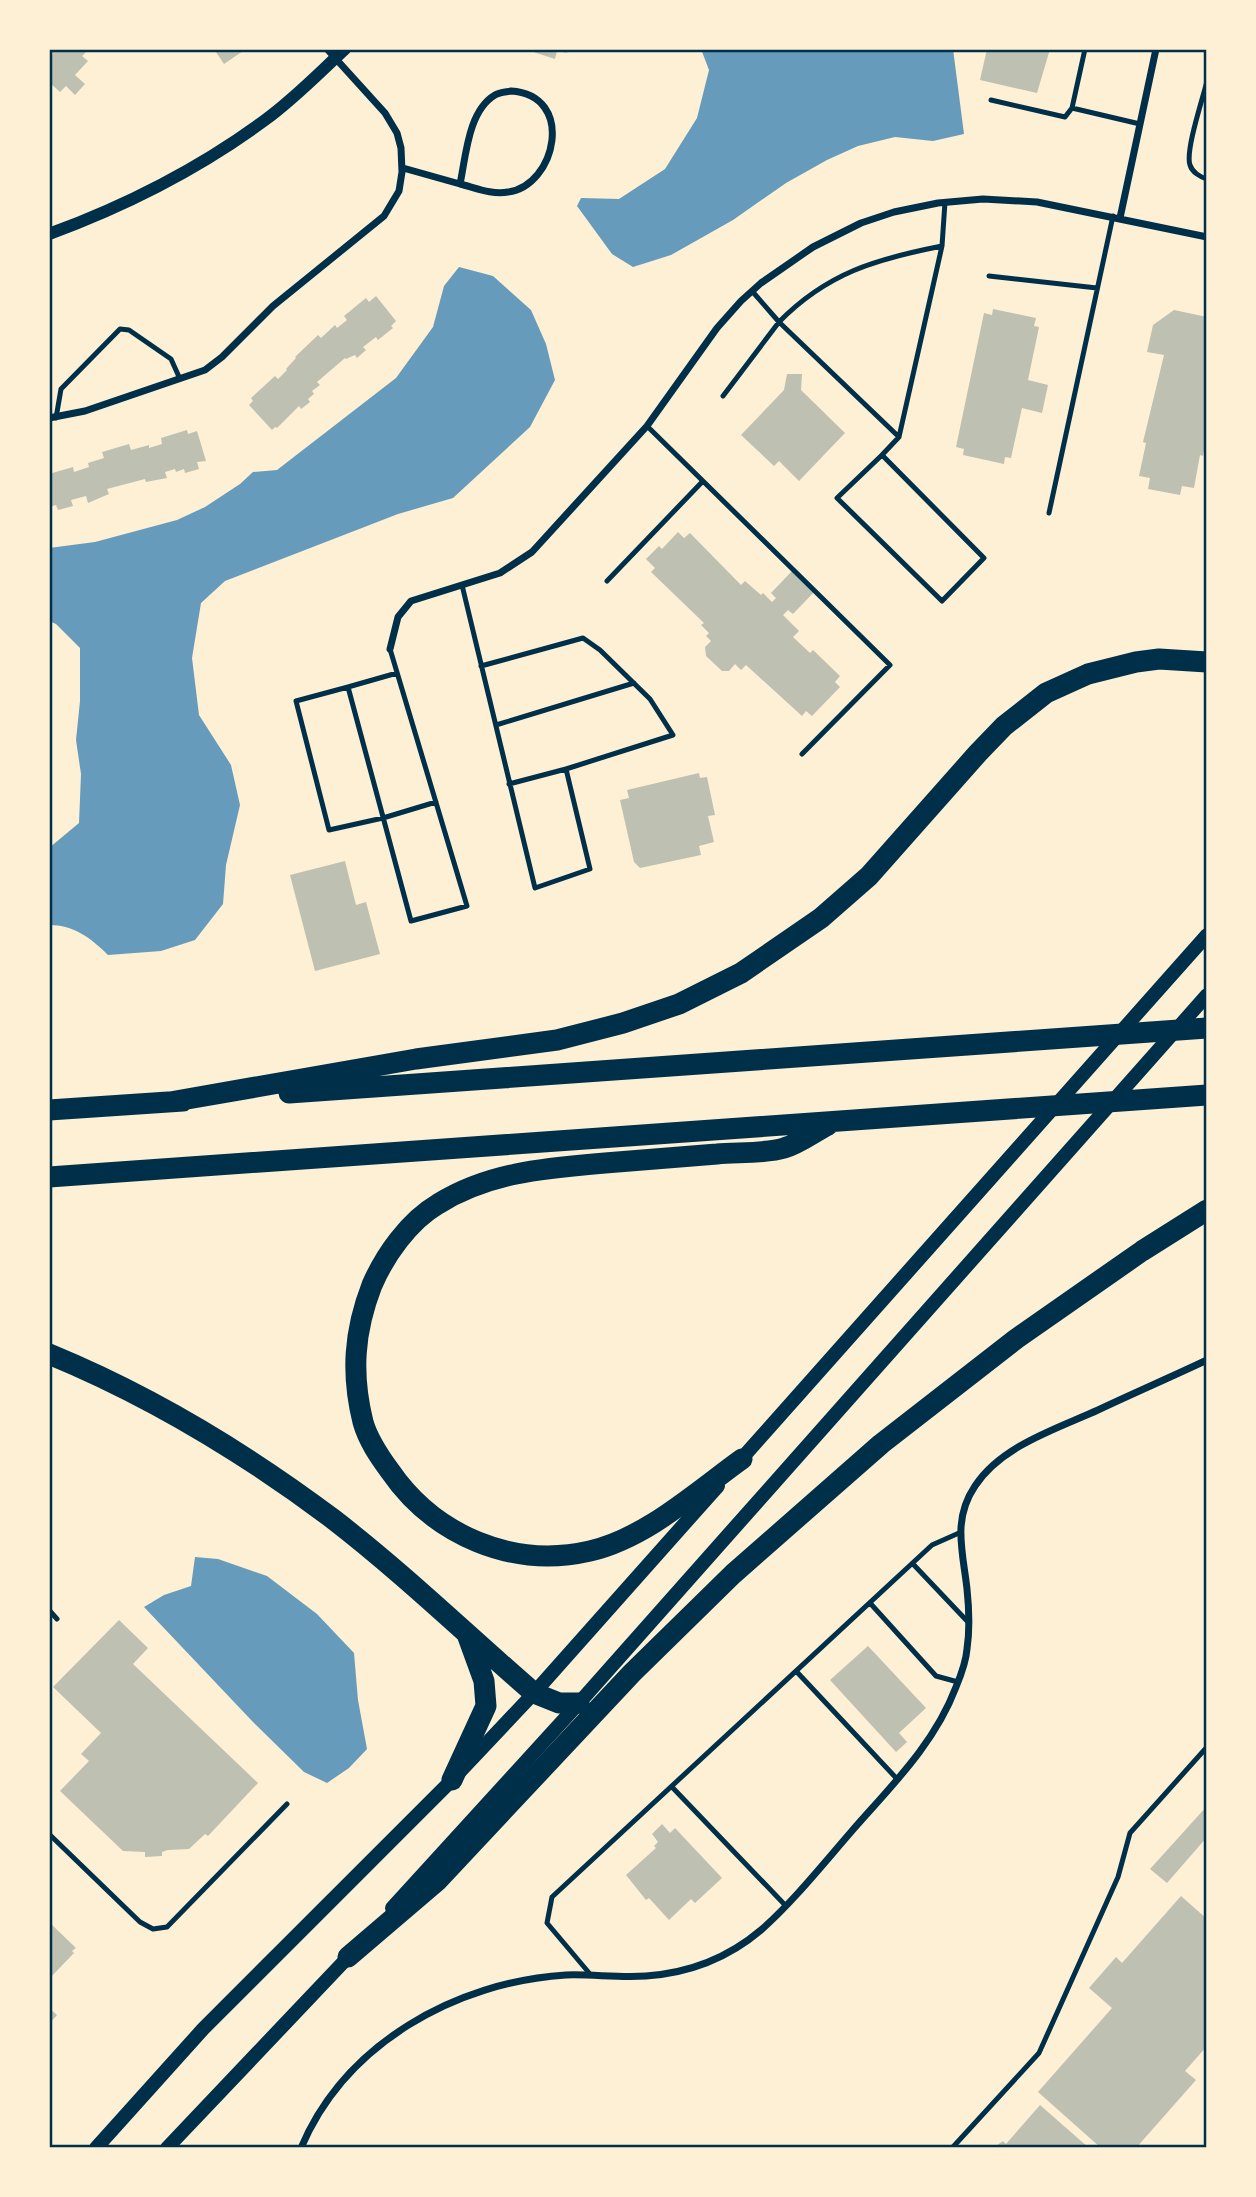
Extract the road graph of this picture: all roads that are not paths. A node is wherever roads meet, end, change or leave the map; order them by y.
1 (1085, 49) edge
2 (1156, 49) edge
3 (336, 52) edge
4 (1207, 81) edge
5 (991, 100) dead end
6 (1072, 108) junction
7 (1140, 124) junction
8 (403, 168) junction
9 (1207, 179) edge
10 (460, 184) junction
11 (945, 202) junction
12 (1116, 217) junction
13 (49, 234) edge
14 (1207, 237) edge
15 (942, 246) junction
16 (989, 276) dead end
17 (1097, 288) junction
18 (752, 291) junction
19 (779, 322) junction
20 (180, 379) junction
21 (723, 396) dead end
22 (53, 418) edge
23 (647, 426) junction
24 (899, 437) junction
25 (881, 455) junction
26 (703, 481) junction
27 (1049, 513) dead end
28 (607, 580) dead end
29 (462, 585) junction
30 (390, 649) joint
31 (1207, 662) edge
32 (481, 666) junction
33 (397, 673) junction
34 (634, 683) junction
35 (348, 687) junction
36 (496, 725) junction
37 (802, 754) dead end
38 (565, 769) junction
39 (509, 784) junction
40 (436, 802) junction
41 (383, 818) junction
42 (1207, 935) edge
43 (1207, 995) edge
44 (1207, 1028) edge
45 (1207, 1095) edge
46 (170, 1102) junction
47 (49, 1110) edge
48 (838, 1120) junction
49 (49, 1177) edge
50 (1207, 1210) edge
51 (49, 1354) edge
52 (1207, 1360) edge
53 (742, 1459) junction
54 (959, 1533) junction
55 (913, 1564) junction
56 (870, 1603) junction
57 (49, 1610) edge
58 (57, 1619) dead end
59 (968, 1623) junction
60 (467, 1635) junction
61 (796, 1671) junction
62 (958, 1682) junction
63 (534, 1693) junction
64 (579, 1703) junction
65 (1207, 1747) edge
66 (452, 1780) junction
67 (898, 1780) junction
68 (672, 1787) junction
69 (287, 1804) dead end
70 (49, 1834) edge
71 (785, 1905) junction
72 (348, 1957) junction
73 (590, 1974) junction
74 (96, 2148) edge
75 (167, 2148) edge
76 (301, 2148) edge
77 (952, 2148) edge

1 - 6 lane
2 - 7 street
3 - 8 street
3 - 13 street
4 - 9 lane
5 - 6 lane
6 - 7 lane
7 - 12 street
8 - 10 street
8 - 20 street
10 - 10 street
11 - 12 street
11 - 15 lane
11 - 18 street
12 - 14 street
12 - 17 lane
15 - 19 lane
15 - 24 lane
16 - 17 lane
17 - 27 lane
18 - 19 lane
18 - 23 street
19 - 21 lane
19 - 24 lane
20 - 22 street
20 - 22 lane
23 - 26 lane
23 - 29 street
24 - 25 lane
25 - 25 lane
26 - 28 lane
26 - 37 lane
29 - 30 street
29 - 32 lane
30 - 33 lane
31 - 46 highway
32 - 34 lane
32 - 36 lane
33 - 35 lane
33 - 40 lane
34 - 36 lane
34 - 38 lane
35 - 41 lane
35 - 41 lane
36 - 39 lane
38 - 39 lane
38 - 39 lane
40 - 41 lane
40 - 41 lane
42 - 53 main road
43 - 64 main road
44 - 46 highway
45 - 48 highway
46 - 47 highway
48 - 49 highway
48 - 53 highway
50 - 72 highway
51 - 60 highway
52 - 54 street
53 - 63 main road
54 - 55 lane
54 - 59 street
55 - 56 lane
55 - 59 lane
56 - 61 lane
56 - 62 lane
57 - 58 lane
59 - 62 street
60 - 63 highway
60 - 66 highway
61 - 67 lane
61 - 68 lane
62 - 67 street
63 - 64 highway
63 - 66 main road
64 - 72 main road
65 - 77 lane
66 - 74 main road
67 - 71 street
68 - 71 lane
68 - 73 lane
69 - 70 lane
71 - 73 street
72 - 75 main road
73 - 76 street

